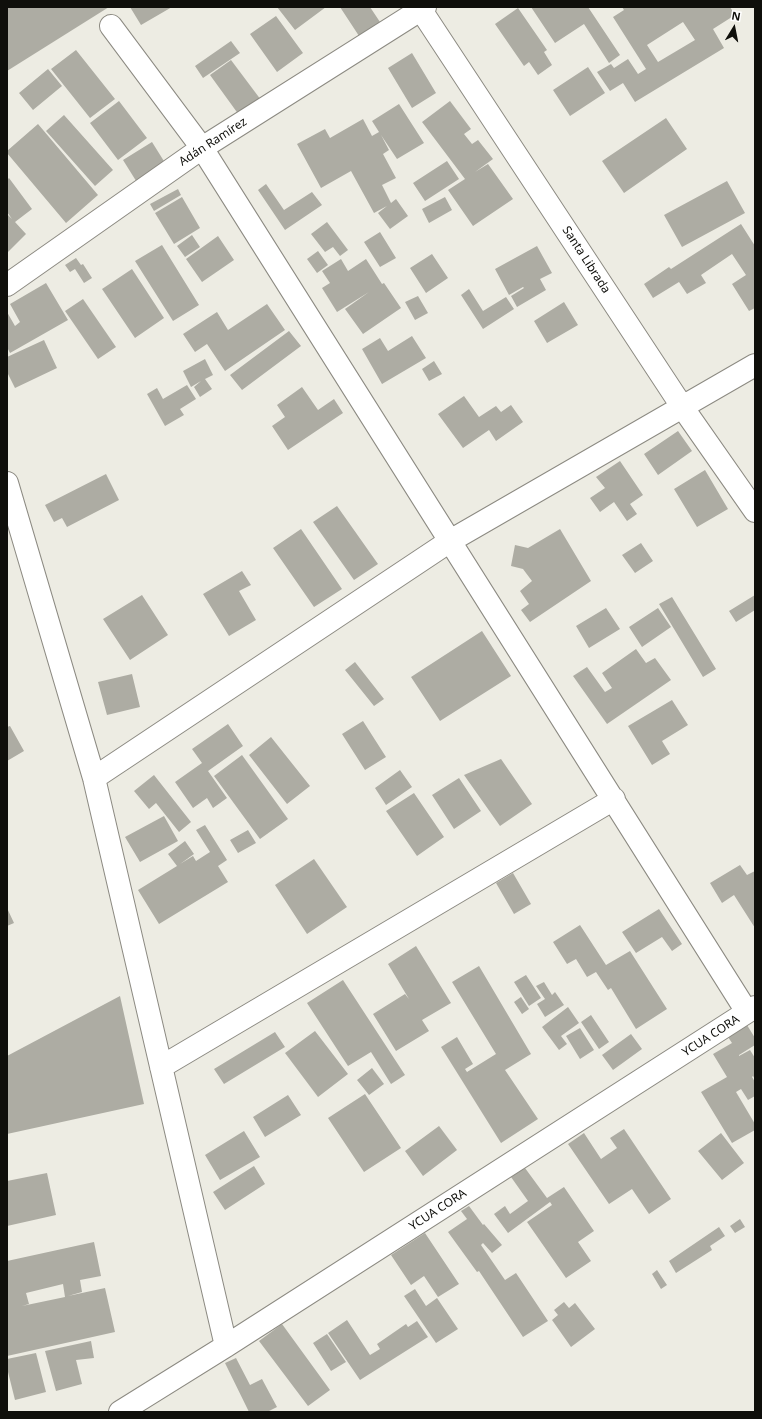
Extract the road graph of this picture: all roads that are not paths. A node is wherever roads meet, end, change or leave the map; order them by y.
1 (422, 8) edge
2 (111, 26) dead end
3 (202, 148) junction
4 (7, 285) edge
5 (755, 365) edge
6 (683, 408) junction
7 (7, 483) edge
8 (755, 511) edge
9 (450, 541) junction
10 (94, 778) junction
11 (614, 799) junction
12 (751, 1010) edge
13 (161, 1067) junction
14 (226, 1346) junction
15 (120, 1412) edge

1 - 3 street, Adán Ramírez
1 - 6 street, Santa Librada
2 - 3 street
3 - 4 street, Adán Ramírez
3 - 9 street
5 - 6 street
6 - 8 street, Santa Librada
6 - 9 street
7 - 10 street
9 - 10 street
9 - 11 street
10 - 13 street
11 - 12 street
11 - 13 street
12 - 14 street, YCUA CORA
13 - 14 street
14 - 15 street, YCUA CORA

